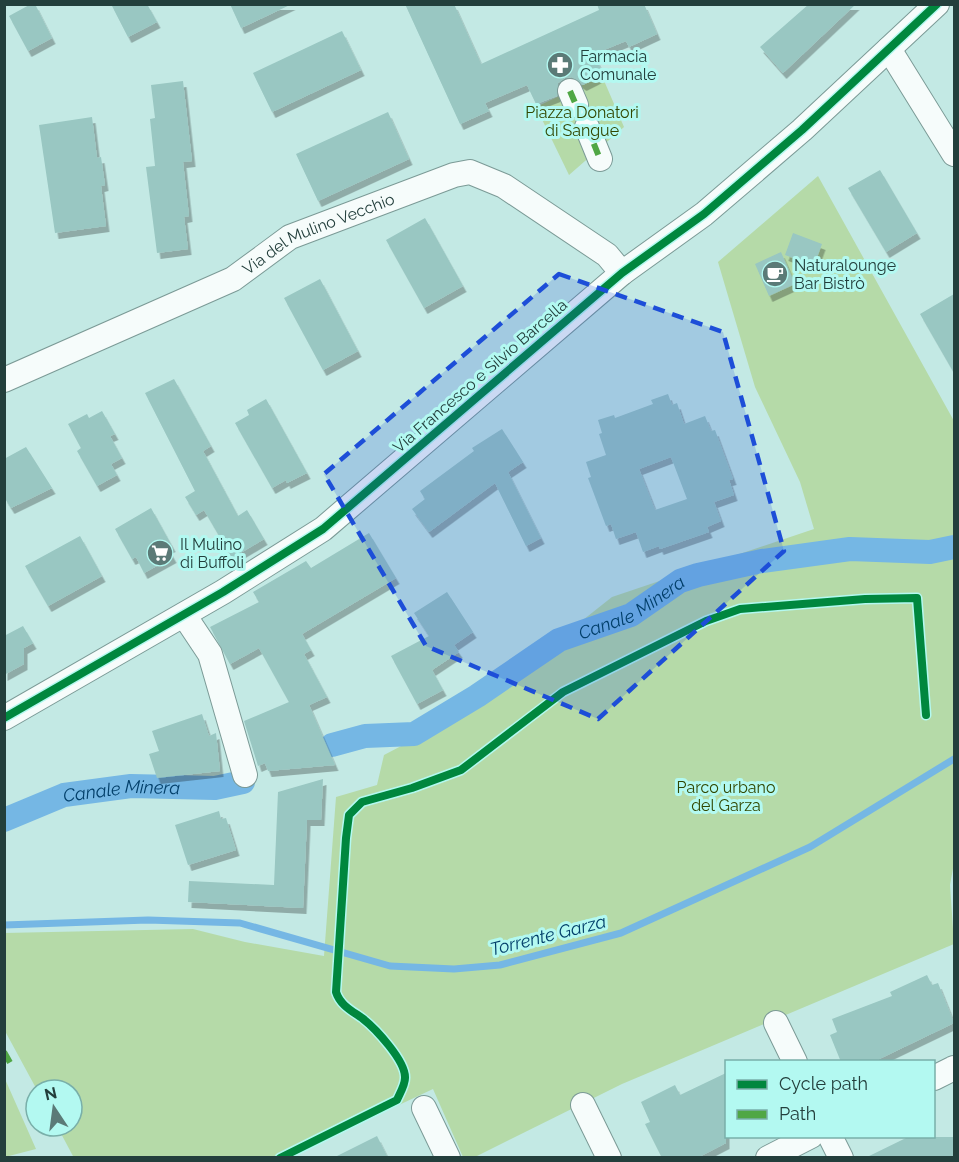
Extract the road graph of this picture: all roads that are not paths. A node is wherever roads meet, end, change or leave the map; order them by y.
1 (937, 4) edge
2 (889, 49) junction
3 (586, 128) dead end
4 (954, 154) edge
5 (600, 159) dead end
6 (621, 273) junction
7 (4, 380) edge
8 (184, 615) junction
9 (4, 718) edge
10 (245, 775) dead end
11 (776, 1023) dead end
12 (794, 1060) edge
13 (954, 1068) edge
14 (935, 1077) edge
15 (583, 1105) dead end
16 (424, 1108) dead end
17 (809, 1138) edge
18 (831, 1138) edge
19 (448, 1158) edge
20 (609, 1158) edge
21 (768, 1158) edge
22 (841, 1158) edge

1 - 2 street, Via Francesco e Silvio Barcella
2 - 4 street
2 - 6 street, Via Francesco e Silvio Barcella
3 - 5 street
6 - 7 street, Via del Mulino Vecchio
6 - 8 street, Via Francesco e Silvio Barcella
8 - 9 street, Via Francesco e Silvio Barcella
8 - 10 street
11 - 12 street
13 - 14 street
15 - 20 street
16 - 19 street
17 - 21 street
18 - 22 street

